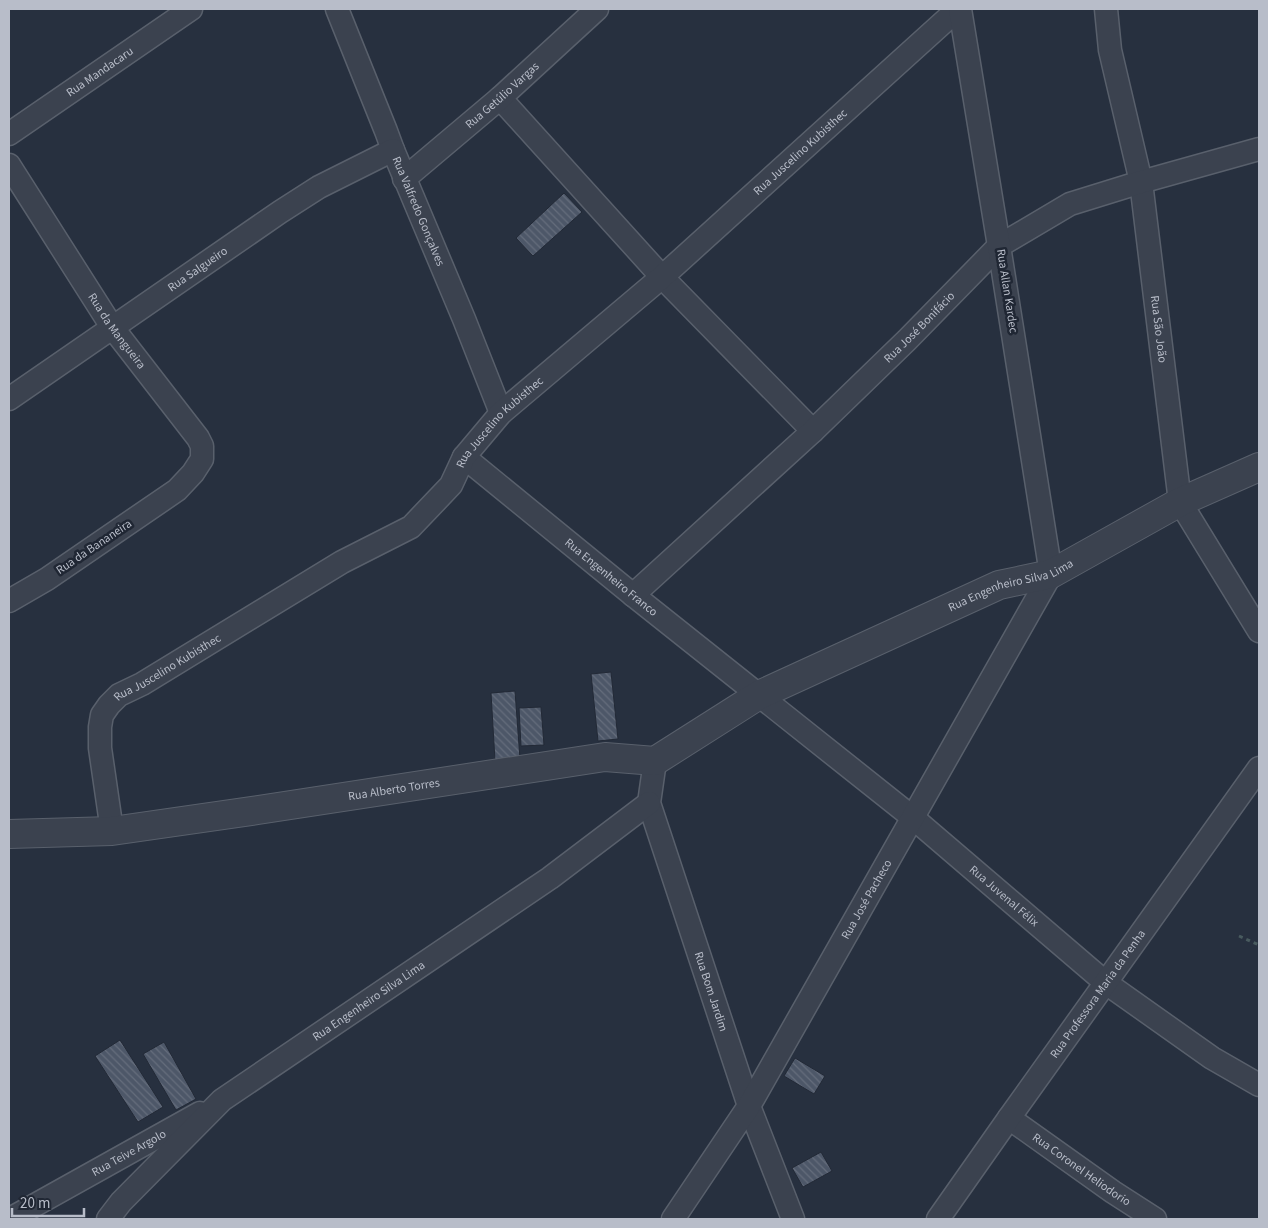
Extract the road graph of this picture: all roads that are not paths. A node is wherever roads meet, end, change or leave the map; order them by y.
1 (191, 9) edge
2 (337, 9) edge
3 (597, 9) edge
4 (959, 9) edge
5 (1106, 9) edge
6 (500, 98) junction
7 (9, 134) edge
8 (1259, 149) edge
9 (392, 150) junction
10 (9, 165) edge
11 (404, 179) junction
12 (1141, 182) junction
13 (999, 246) junction
14 (662, 277) junction
15 (112, 327) junction
16 (9, 399) edge
17 (501, 413) junction
18 (813, 431) junction
19 (464, 457) junction
20 (1259, 467) edge
21 (177, 490) joint
22 (1180, 502) junction
23 (1051, 574) junction
24 (633, 595) junction
25 (9, 601) edge
26 (1259, 631) edge
27 (759, 695) junction
28 (655, 761) junction
29 (1259, 768) edge
30 (649, 803) junction
31 (912, 817) junction
32 (112, 831) junction
33 (9, 834) edge
34 (1106, 983) junction
35 (1259, 1085) edge
36 (222, 1100) junction
37 (749, 1106) junction
38 (1009, 1118) junction
39 (10, 1219) edge
40 (108, 1219) edge
41 (673, 1219) edge
42 (793, 1219) edge
43 (938, 1219) edge
44 (1155, 1219) edge

1 - 7 street, Rua Mandacaru
2 - 9 street, Rua Valfredo Gonçalves
3 - 6 street, Rua Getúlio Vargas
4 - 13 street, Rua Allan Kardec
4 - 14 street, Rua Juscelino Kubisthec
5 - 12 street, Rua São João
6 - 11 street, Rua Getúlio Vargas
6 - 14 street
8 - 12 street, Rua José Bonifácio
9 - 11 street, Rua Valfredo Gonçalves
9 - 15 street, Rua Salgueiro
10 - 15 street, Rua da Mangueira
11 - 17 street, Rua Valfredo Gonçalves
12 - 13 street, Rua José Bonifácio
12 - 22 street, Rua São João
13 - 18 street, Rua José Bonifácio
13 - 23 street, Rua Allan Kardec
14 - 17 street, Rua Juscelino Kubisthec
14 - 18 street
15 - 16 street, Rua Salgueiro
15 - 21 street, Rua da Mangueira
17 - 19 street, Rua Juscelino Kubisthec
18 - 24 street, Rua José Bonifácio
19 - 24 street, Rua Engenheiro Franco
19 - 32 street, Rua Juscelino Kubisthec
20 - 22 street, Rua Engenheiro Silva Lima
21 - 25 street, Rua da Bananeira
22 - 23 street, Rua Engenheiro Silva Lima
22 - 26 street, Rua São João
23 - 27 street, Rua Engenheiro Silva Lima
23 - 31 street, Rua José Pacheco
24 - 27 street, Rua Engenheiro Franco
27 - 28 street
27 - 31 street, Rua Juvenal Félix
28 - 30 street, Rua Bom Jardim
28 - 32 street, Rua Alberto Torres
29 - 34 street, Rua Professora Maria da Penha
30 - 36 street, Rua Engenheiro Silva Lima
30 - 37 street, Rua Bom Jardim
31 - 34 street, Rua Juvenal Félix
31 - 37 street, Rua José Pacheco
32 - 33 street, Rua Alberto Torres
34 - 35 street, Rua Juvenal Félix
34 - 38 street, Rua Professora Maria da Penha
36 - 39 street, Rua Teive Argolo
36 - 40 street, Rua Engenheiro Silva Lima
37 - 41 street, Rua José Pacheco
37 - 42 street, Rua Bom Jardim
38 - 43 street, Rua Professora Maria da Penha
38 - 44 street, Rua Coronel Heliodorio

